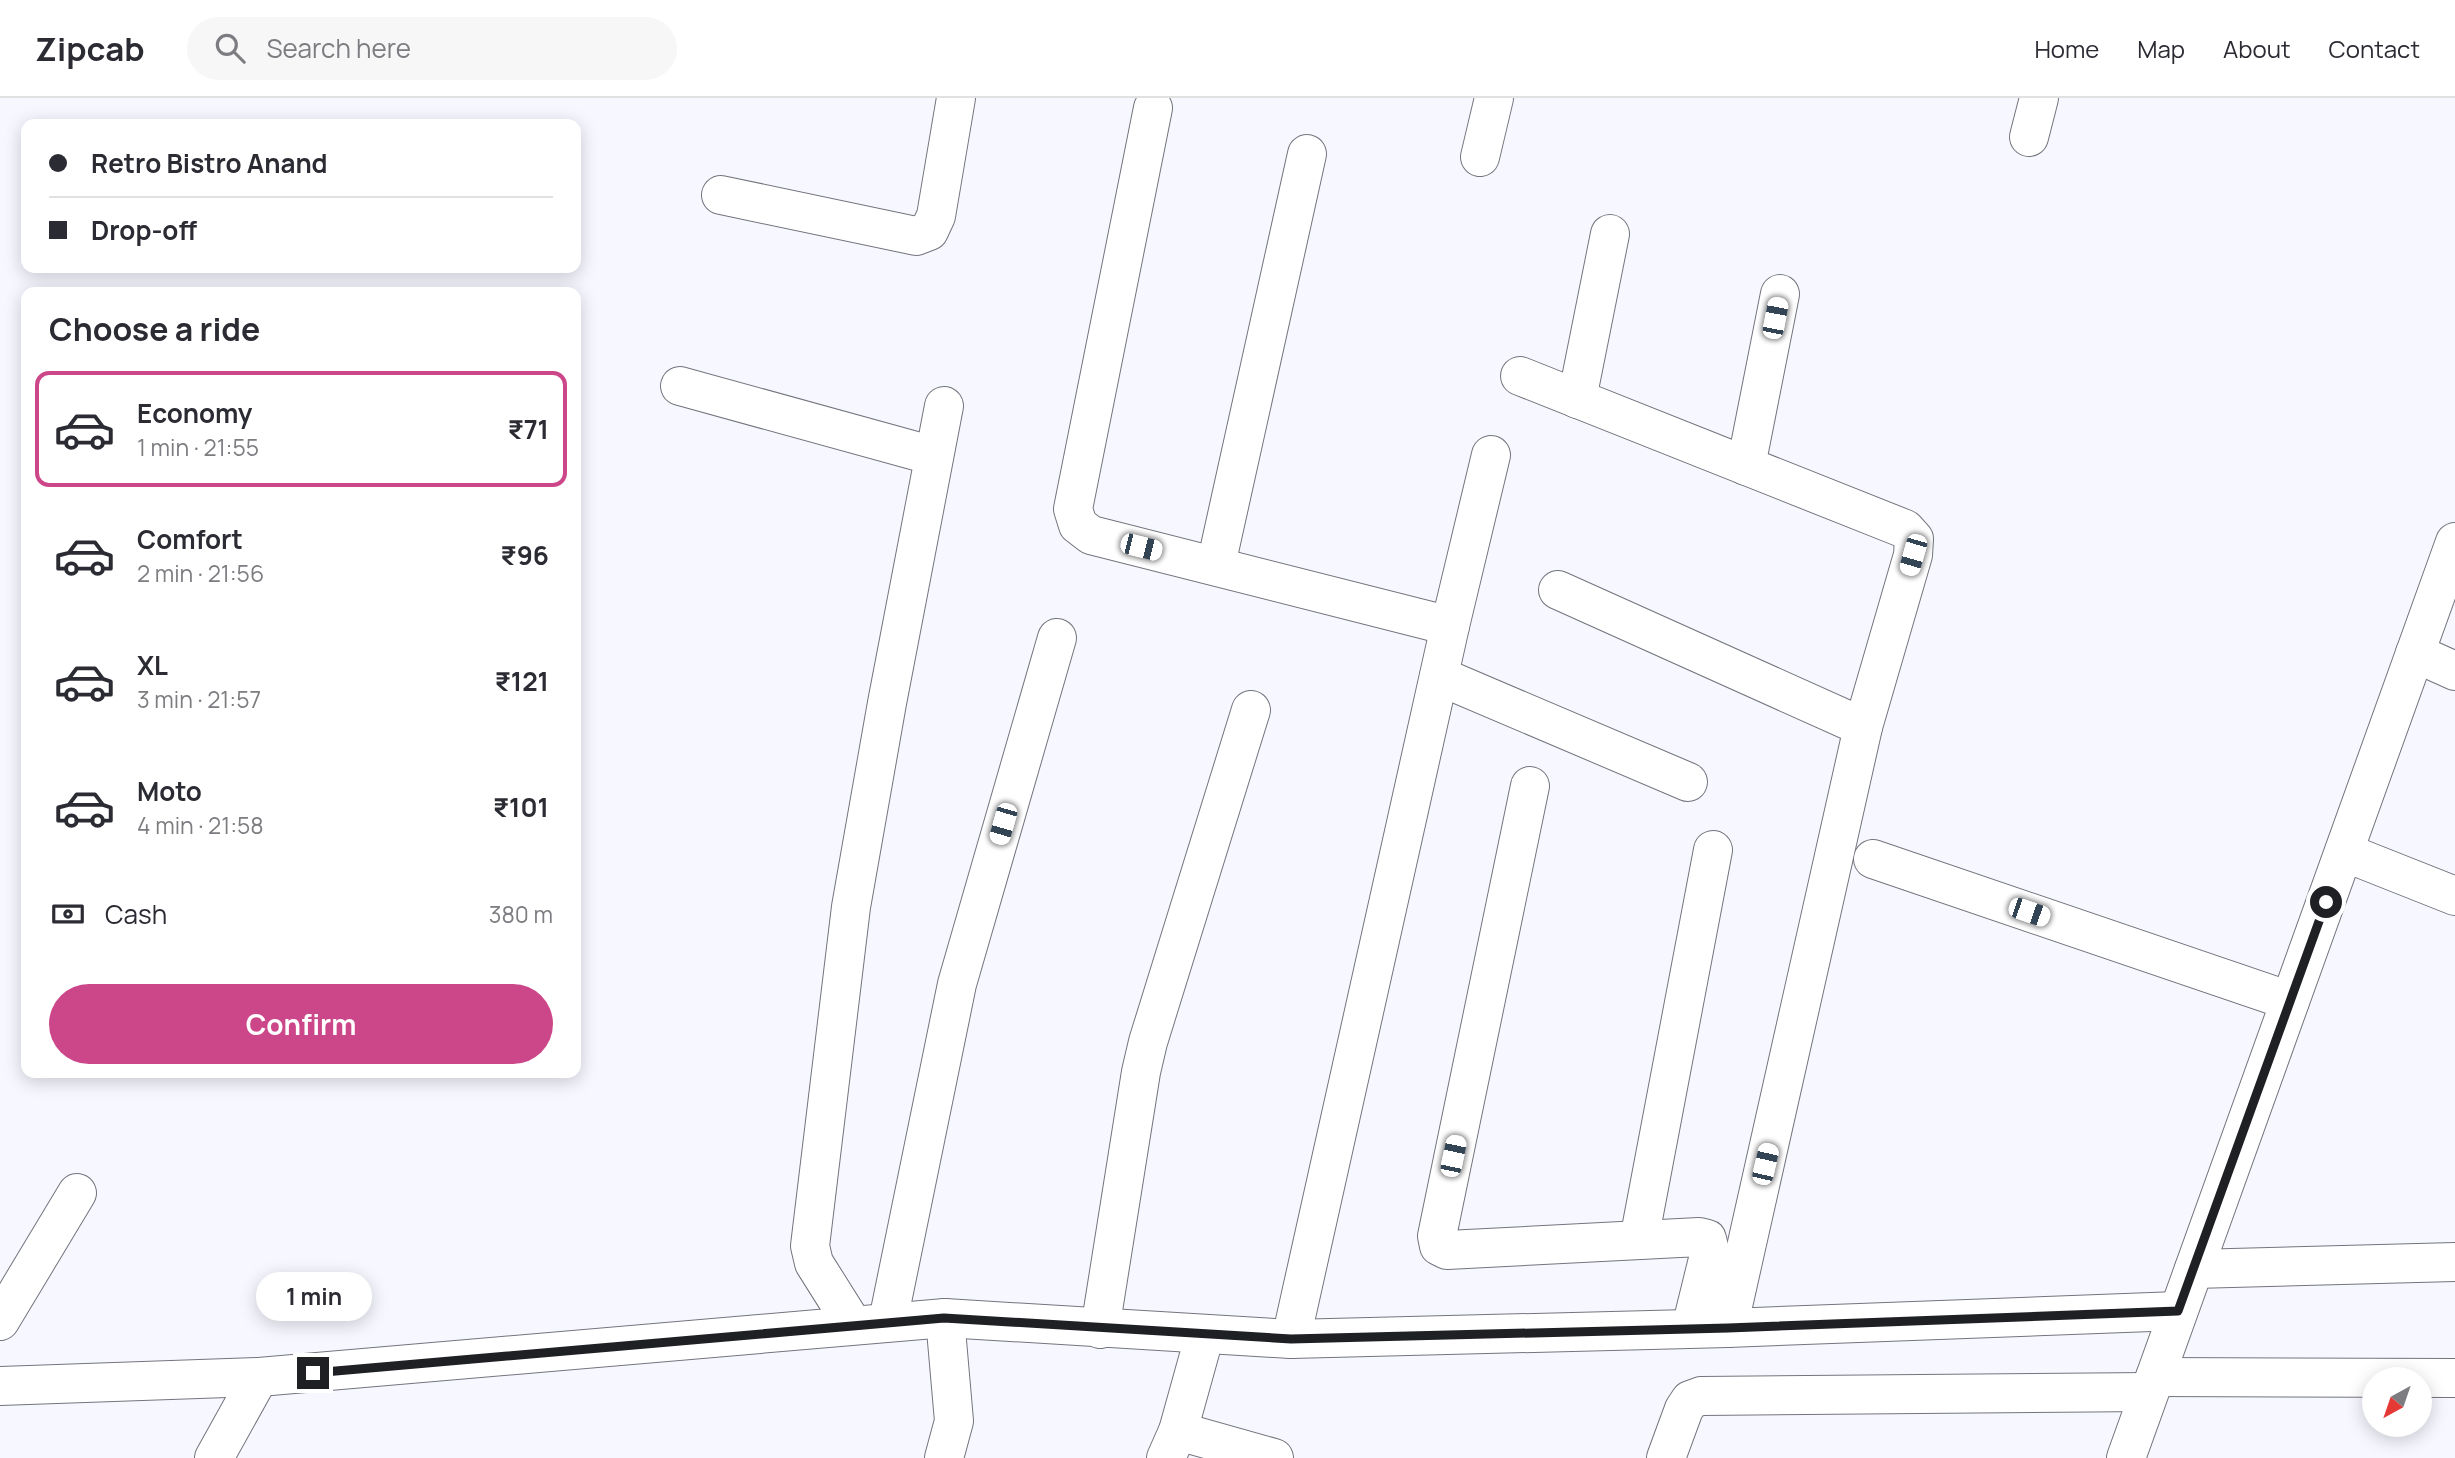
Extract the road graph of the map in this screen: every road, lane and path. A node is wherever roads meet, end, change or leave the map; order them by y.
1 (956, 98) edge
2 (1494, 98) edge
3 (2039, 98) edge
4 (1153, 108) dead end
5 (2029, 137) dead end
6 (1307, 154) dead end
7 (1480, 158) dead end
8 (721, 195) dead end
9 (1610, 234) dead end
10 (1780, 294) dead end
11 (1520, 376) dead end
12 (680, 386) dead end
13 (1577, 399) junction
14 (944, 406) dead end
15 (1491, 455) dead end
16 (934, 456) junction
17 (1746, 466) junction
18 (2455, 545) edge
19 (1216, 565) junction
20 (1558, 590) dead end
21 (1450, 626) junction
22 (1057, 638) dead end
23 (2415, 653) junction
24 (2455, 671) edge
25 (1439, 676) junction
26 (1251, 709) dead end
27 (1863, 727) junction
28 (1688, 782) dead end
29 (1531, 786) dead end
30 (1713, 850) dead end
31 (2344, 852) junction
32 (1873, 859) dead end
33 (2455, 896) edge
34 (2290, 1001) junction
35 (77, 1193) dead end
36 (1639, 1240) junction
37 (2455, 1262) edge
38 (2194, 1269) junction
39 (10, 1279) edge
40 (2178, 1311) junction
41 (944, 1318) junction
42 (0, 1321) edge
43 (870, 1323) junction
44 (1710, 1328) junction
45 (1100, 1329) junction
46 (1205, 1334) junction
47 (1291, 1339) junction
48 (259, 1377) junction
49 (2455, 1378) edge
50 (2152, 1385) junction
51 (0, 1386) edge
52 (1172, 1444) edge
53 (214, 1458) edge
54 (944, 1458) edge
55 (1274, 1458) edge
56 (1666, 1458) edge
57 (2126, 1458) edge

1 - 8 street
2 - 7 street
3 - 5 street
4 - 19 street
6 - 19 street
9 - 13 street
10 - 17 street
11 - 13 street
12 - 16 street
13 - 17 street
14 - 16 street
15 - 21 street
16 - 43 street
17 - 27 street
18 - 23 street
19 - 21 street
20 - 27 street
21 - 25 street
22 - 43 street
23 - 24 street
23 - 31 street
25 - 28 street
25 - 47 street
26 - 45 street
27 - 44 street
29 - 36 street
30 - 36 street
31 - 33 street
31 - 34 street
32 - 34 street
34 - 38 street
35 - 39 street
36 - 44 street
37 - 38 street
38 - 40 street
39 - 42 street
40 - 44 street
40 - 50 street
41 - 43 street
41 - 45 street
41 - 54 street
43 - 48 street
44 - 47 street
45 - 46 street
46 - 47 street
46 - 52 street
48 - 51 street
48 - 53 street
49 - 50 street
50 - 56 street
50 - 57 street
52 - 55 street

